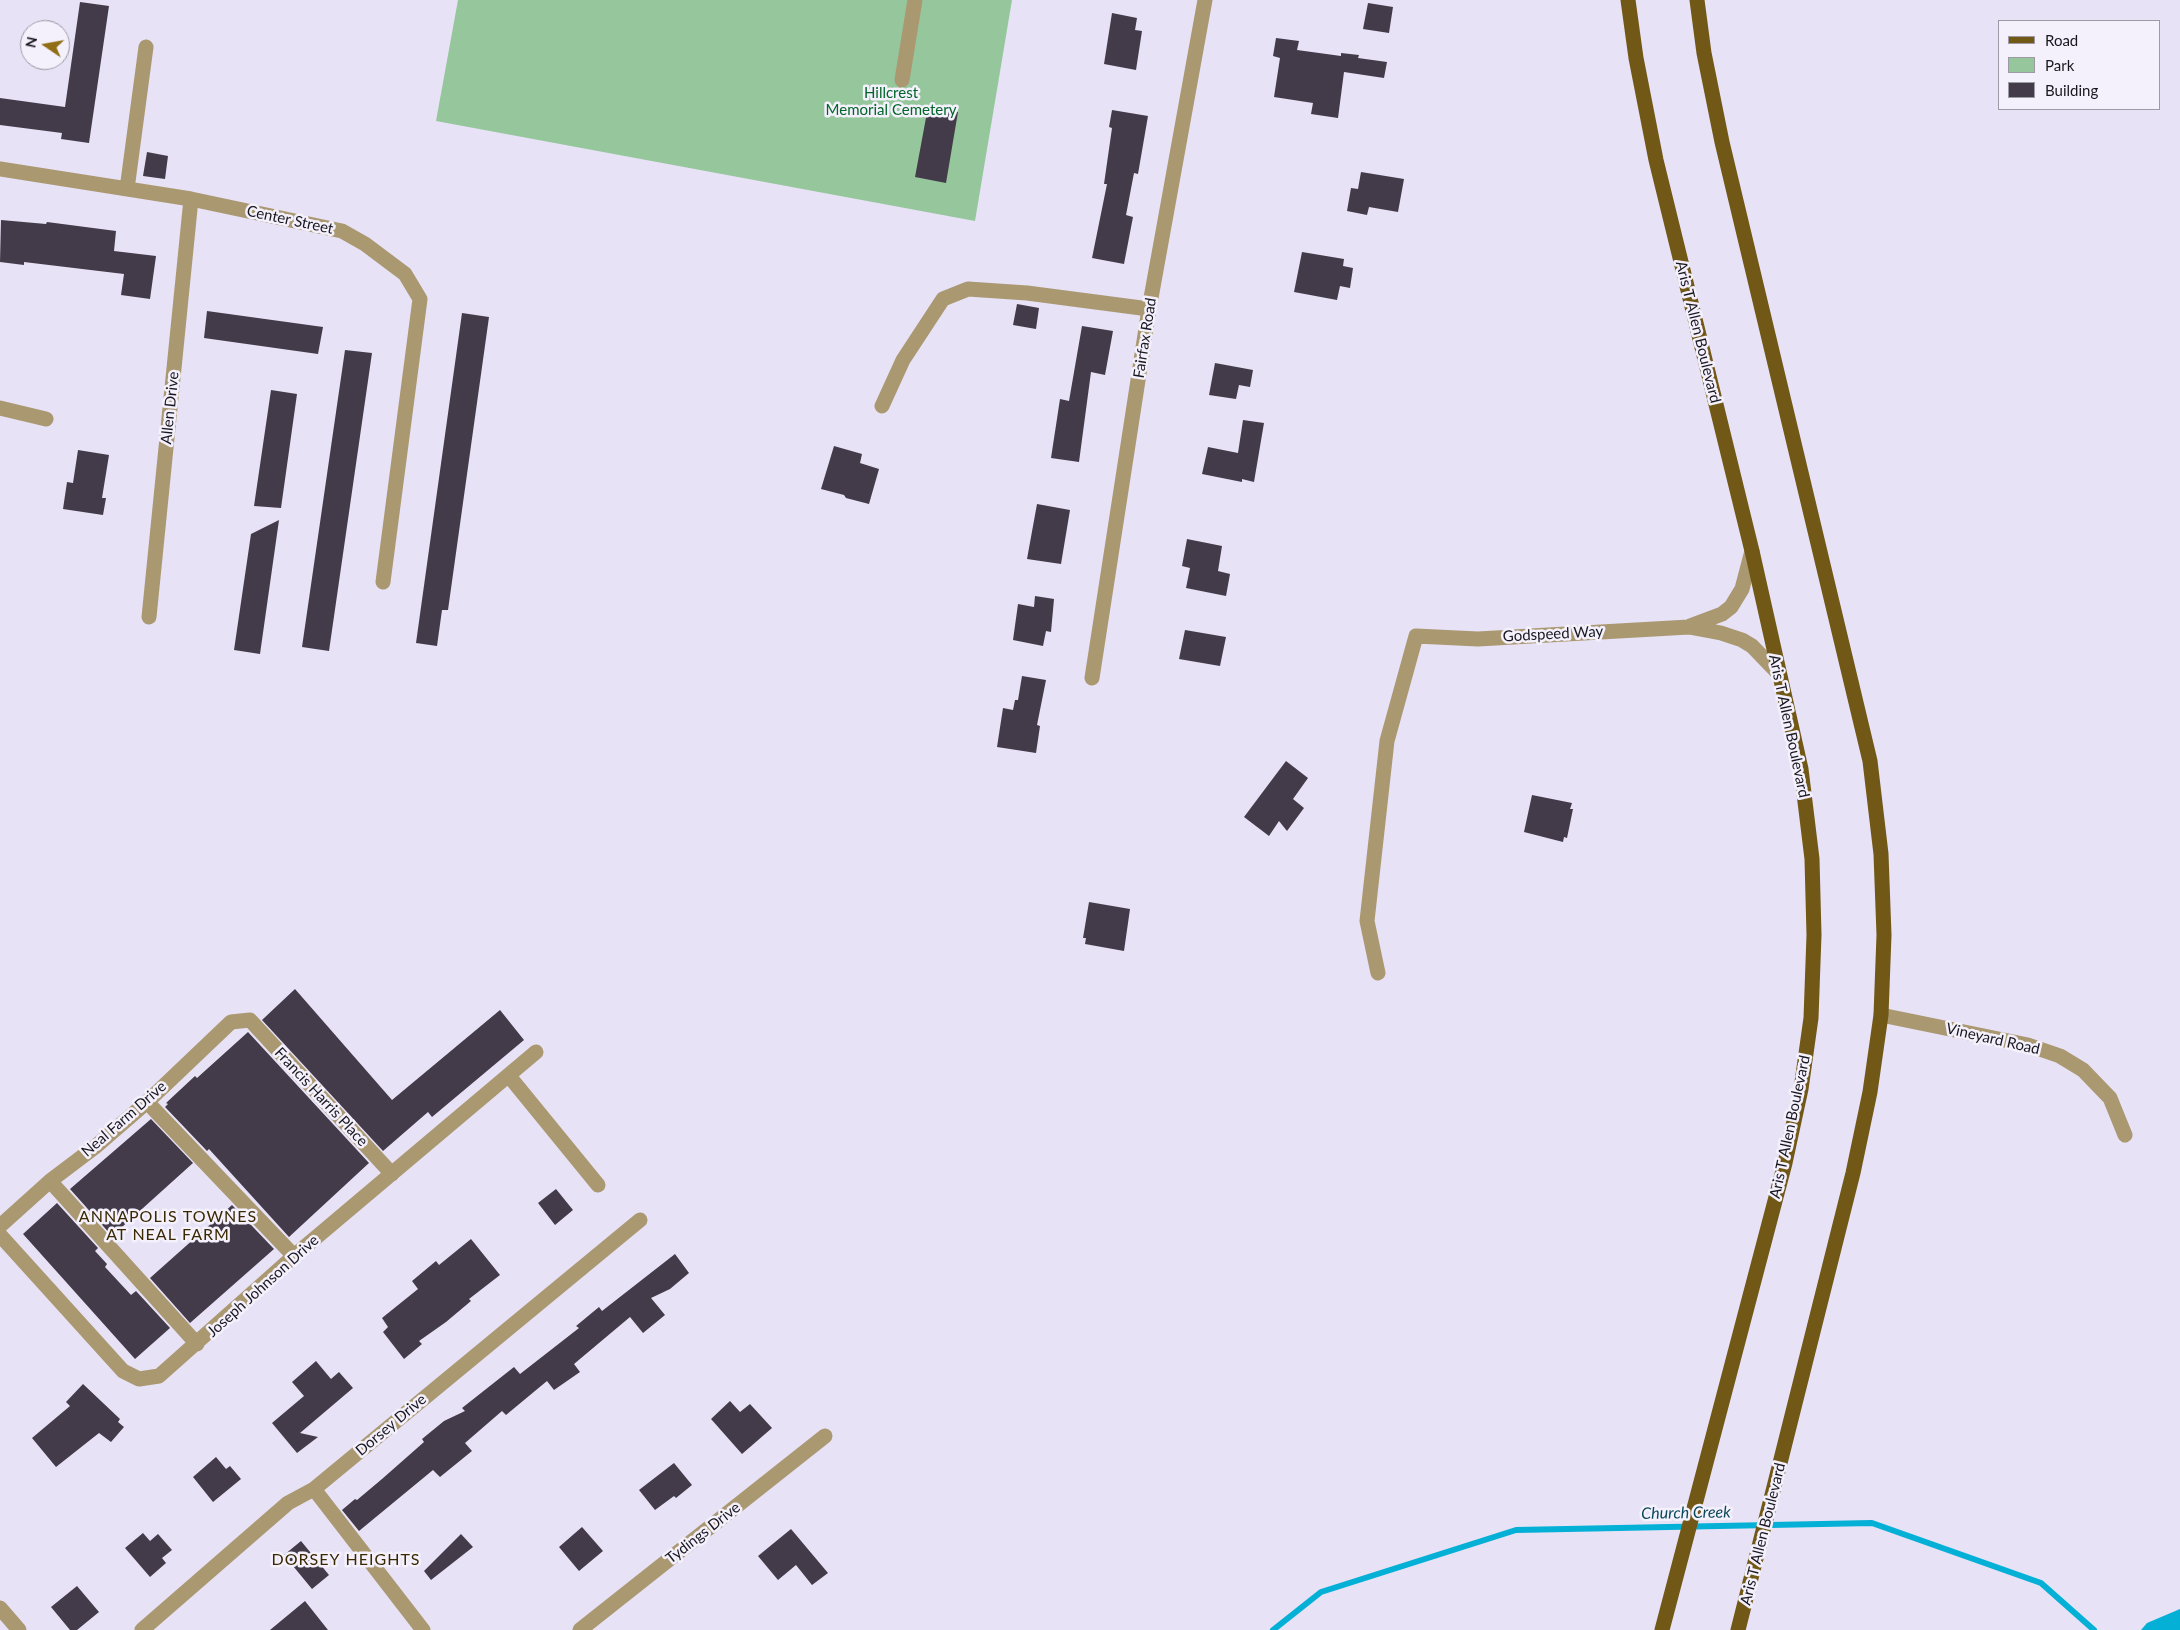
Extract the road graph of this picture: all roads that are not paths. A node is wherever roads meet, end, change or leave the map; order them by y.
1 (915, 0) edge
2 (1205, 0) edge
3 (1628, 0) edge
4 (1697, 0) edge
5 (146, 47) dead end
6 (902, 80) dead end
7 (0, 169) edge
8 (127, 189) junction
9 (191, 199) junction
10 (1149, 309) junction
11 (882, 406) dead end
12 (0, 408) edge
13 (46, 419) dead end
14 (1752, 552) junction
15 (383, 582) dead end
16 (149, 617) dead end
17 (1689, 627) junction
18 (1779, 674) junction
19 (1092, 678) dead end
20 (1378, 974) dead end
21 (1881, 1015) junction
22 (250, 1020) joint
23 (536, 1052) dead end
24 (509, 1076) junction
25 (147, 1102) junction
26 (2125, 1135) dead end
27 (392, 1174) junction
28 (50, 1181) junction
29 (598, 1185) dead end
30 (640, 1220) dead end
31 (0, 1226) edge
32 (0, 1235) edge
33 (294, 1256) junction
34 (197, 1344) junction
35 (825, 1436) dead end
36 (314, 1489) junction
37 (0, 1608) edge
38 (19, 1630) edge
39 (142, 1630) edge
40 (423, 1630) edge
41 (580, 1630) edge
42 (1662, 1630) edge
43 (1738, 1630) edge

1 - 6 street
2 - 10 street, Fairfax Road
3 - 14 main road, Aris T Allen Boulevard
4 - 21 main road, Aris T Allen Boulevard
5 - 8 street
7 - 8 street, Center Street
8 - 9 street, Center Street
9 - 15 street, Center Street
9 - 16 street, Allen Drive
10 - 11 street
10 - 19 street, Fairfax Road
12 - 13 street
14 - 17 street, Godspeed Way
14 - 18 main road, Aris T Allen Boulevard
17 - 18 street, Godspeed Way
17 - 20 street, Godspeed Way
18 - 42 main road, Aris T Allen Boulevard
21 - 26 street, Vineyard Road
21 - 43 main road, Aris T Allen Boulevard
22 - 25 street, Neal Farm Drive
22 - 27 street, Francis Harris Place
23 - 24 street, Joseph Johnson Drive
24 - 27 street, Joseph Johnson Drive
24 - 29 street
25 - 28 street, Neal Farm Drive
25 - 33 street
27 - 33 street, Joseph Johnson Drive
28 - 31 street, Neal Farm Drive
28 - 34 street
30 - 36 street, Dorsey Drive
32 - 34 street, Joseph Johnson Drive
33 - 34 street, Joseph Johnson Drive
35 - 41 street, Tydings Drive
36 - 39 street, Dorsey Drive
36 - 40 street
37 - 38 street

